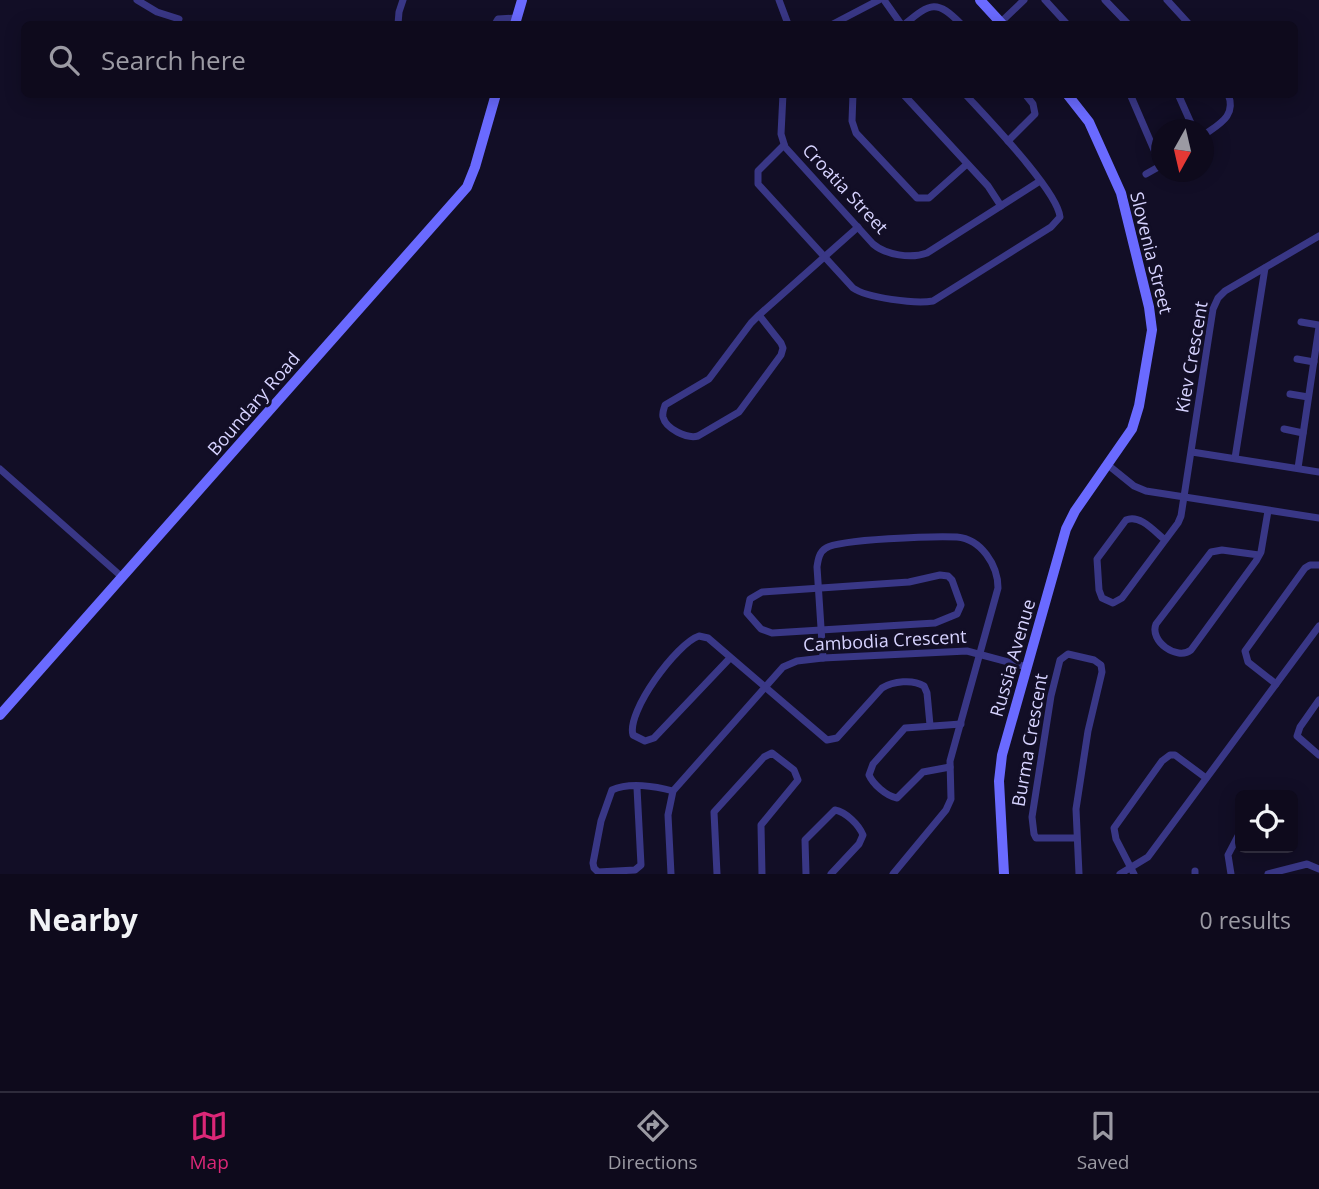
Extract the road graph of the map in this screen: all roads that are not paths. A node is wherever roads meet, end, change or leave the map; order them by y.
1 (138, 0) edge
2 (404, 0) edge
3 (522, 0) edge
4 (779, 0) edge
5 (882, 0) edge
6 (980, 0) edge
7 (1024, 0) edge
8 (1045, 0) edge
9 (1105, 0) edge
10 (1167, 0) edge
11 (179, 19) dead end
12 (398, 21) edge
13 (495, 21) edge
14 (516, 21) edge
15 (787, 21) edge
16 (846, 21) edge
17 (900, 21) edge
18 (907, 21) edge
19 (958, 21) edge
20 (999, 21) edge
21 (1003, 21) edge
22 (1064, 21) edge
23 (1125, 21) edge
24 (1186, 21) edge
25 (495, 98) edge
26 (783, 98) edge
27 (853, 98) edge
28 (907, 98) edge
29 (969, 98) edge
30 (1028, 98) edge
31 (1070, 98) edge
32 (1132, 98) edge
33 (1180, 98) edge
34 (1229, 98) edge
35 (1189, 119) edge
36 (1214, 126) edge
37 (1008, 141) junction
38 (1151, 143) edge
39 (784, 145) junction
40 (967, 164) junction
41 (1151, 171) edge
42 (1146, 174) dead end
43 (1040, 181) junction
44 (1001, 206) junction
45 (858, 227) junction
46 (1319, 236) edge
47 (825, 257) junction
48 (1265, 268) junction
49 (759, 315) junction
50 (1301, 322) dead end
51 (1319, 326) edge
52 (1297, 359) dead end
53 (1314, 362) junction
54 (1290, 394) dead end
55 (1308, 397) junction
56 (1284, 429) dead end
57 (1303, 433) junction
58 (1192, 452) junction
59 (1236, 458) junction
60 (1108, 466) junction
61 (1298, 468) junction
62 (0, 469) edge
63 (1319, 472) edge
64 (1185, 498) junction
65 (1268, 511) junction
66 (1319, 518) edge
67 (1165, 540) junction
68 (1259, 555) junction
69 (1319, 565) edge
70 (122, 577) junction
71 (819, 587) junction
72 (1319, 626) edge
73 (817, 630) junction
74 (981, 653) junction
75 (730, 658) junction
76 (823, 658) junction
77 (1027, 667) junction
78 (1276, 684) junction
79 (764, 687) junction
80 (1319, 700) edge
81 (0, 715) edge
82 (961, 724) junction
83 (930, 725) junction
84 (1319, 755) edge
85 (950, 767) junction
86 (1206, 779) junction
87 (637, 788) junction
88 (673, 791) junction
89 (1076, 838) junction
90 (1235, 842) edge
91 (1319, 869) edge
92 (1133, 871) edge
93 (671, 874) edge
94 (717, 874) edge
95 (762, 874) edge
96 (806, 874) edge
97 (831, 874) edge
98 (893, 874) edge
99 (1004, 874) edge
100 (1079, 874) edge
101 (1120, 874) edge
102 (1231, 874) edge
103 (1268, 874) edge

1 - 11 street
2 - 12 street
3 - 14 street
4 - 15 street
5 - 16 street
5 - 17 street
6 - 20 street
7 - 21 street
8 - 22 street
9 - 23 street
10 - 24 street
13 - 14 street
18 - 19 street
25 - 70 street, Boundary Road
26 - 39 street, Croatia Street
27 - 40 street
28 - 40 street
29 - 37 street
30 - 37 street
31 - 60 street, Slovenia Street
32 - 38 street
33 - 35 street
34 - 36 street
37 - 43 street
39 - 45 street, Croatia Street
39 - 47 street
40 - 44 street
41 - 42 street
43 - 44 street, Croatia Street
43 - 47 street
44 - 45 street, Croatia Street
45 - 47 street
46 - 48 street, Kiev Crescent
47 - 49 street
48 - 58 street, Kiev Crescent
48 - 59 street
49 - 49 street
50 - 51 street
51 - 53 street
52 - 53 street
53 - 55 street
54 - 55 street
55 - 57 street
56 - 57 street
57 - 61 street
58 - 59 street
58 - 64 street, Kiev Crescent
59 - 61 street
60 - 64 street
60 - 77 street, Russia Avenue
61 - 63 street
62 - 70 street
64 - 65 street
64 - 67 street, Kiev Crescent
65 - 66 street
65 - 68 street
67 - 67 street, Kiev Crescent
68 - 68 street
69 - 78 street
70 - 81 street, Boundary Road
71 - 73 street
71 - 73 street
71 - 73 street
71 - 74 street
72 - 78 street
73 - 76 street
74 - 76 street, Cambodia Crescent
74 - 77 street, Cambodia Crescent
74 - 82 street
75 - 75 street
75 - 79 street
76 - 79 street, Cambodia Crescent
77 - 99 street, Russia Avenue
78 - 86 street
79 - 83 street
79 - 88 street, Cambodia Crescent
80 - 84 street
82 - 83 street
82 - 85 street
83 - 85 street
85 - 98 street
86 - 92 street
86 - 92 street
87 - 87 street
87 - 88 street
88 - 93 street
89 - 89 street, Burma Crescent
89 - 100 street, Burma Crescent
90 - 102 street
91 - 103 street
92 - 101 street
94 - 95 street
96 - 97 street

